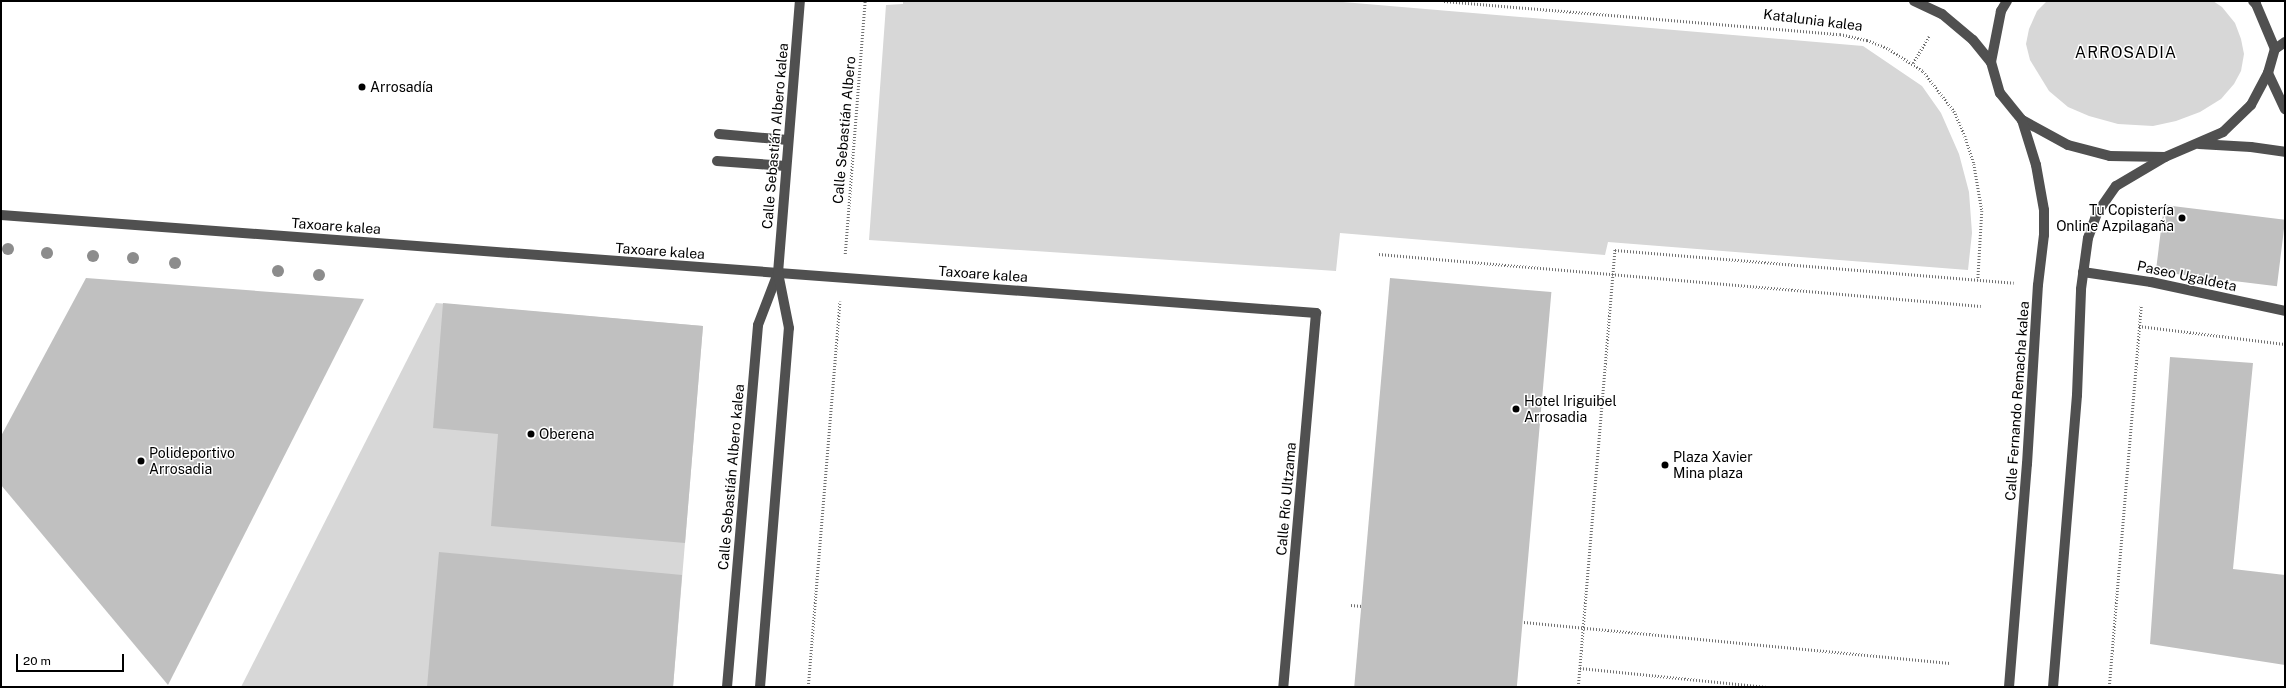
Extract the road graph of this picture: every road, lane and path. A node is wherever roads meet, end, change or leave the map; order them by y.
1 (800, 1) edge
2 (865, 1) edge
3 (1444, 1) edge
4 (1914, 1) edge
5 (2007, 1) edge
6 (2252, 1) edge
7 (2285, 42) edge
8 (2275, 49) junction
9 (1991, 62) junction
10 (2268, 73) junction
11 (2285, 109) edge
12 (2022, 120) junction
13 (719, 134) dead end
14 (788, 140) junction
15 (2197, 144) junction
16 (2285, 152) edge
17 (2164, 157) junction
18 (717, 161) dead end
19 (786, 166) junction
20 (1, 215) edge
21 (1379, 254) dead end
22 (844, 261) dead end
23 (2083, 272) junction
24 (778, 273) junction
25 (1613, 273) junction
26 (1978, 280) junction
27 (2038, 286) junction
28 (841, 299) dead end
29 (2141, 304) dead end
30 (1981, 306) dead end
31 (2285, 311) edge
32 (1316, 313) joint
33 (2139, 326) junction
34 (2285, 344) edge
35 (1351, 605) dead end
36 (1362, 606) dead end
37 (1524, 622) dead end
38 (1583, 627) junction
39 (1950, 663) dead end
40 (1580, 668) junction
41 (727, 687) edge
42 (760, 687) edge
43 (808, 687) edge
44 (1283, 687) edge
45 (1578, 687) edge
46 (1767, 687) edge
47 (2009, 687) edge
48 (2053, 687) edge
49 (2109, 687) edge

1 - 14 street, Calle Sebastián Albero kalea
2 - 22 path, Calle Sebastián Albero
3 - 26 path, Katalunia kalea
4 - 9 street
5 - 9 street
6 - 8 street
7 - 8 street
8 - 10 street
9 - 12 street
10 - 11 street
10 - 15 street
12 - 17 street
12 - 27 street, Calle Fernando Remacha kalea
13 - 14 street
14 - 19 street, Calle Sebastián Albero kalea
15 - 16 street
15 - 17 street
17 - 23 street
18 - 19 street
19 - 24 street, Calle Sebastián Albero kalea
20 - 24 street, Taxoare kalea
21 - 25 path
23 - 31 street, Paseo Ugaldeta
23 - 48 street
24 - 32 street, Taxoare kalea
24 - 41 street, Calle Sebastián Albero kalea
24 - 42 street, Calle Sebastián Albero kalea
25 - 26 path
25 - 30 path
25 - 38 path
26 - 27 path
27 - 47 street, Calle Fernando Remacha kalea
28 - 43 path
29 - 33 path
32 - 44 street, Calle Río Ultzama
33 - 34 path
33 - 49 path
35 - 36 path
37 - 38 path
38 - 39 path
38 - 40 path
40 - 45 path
40 - 46 path

